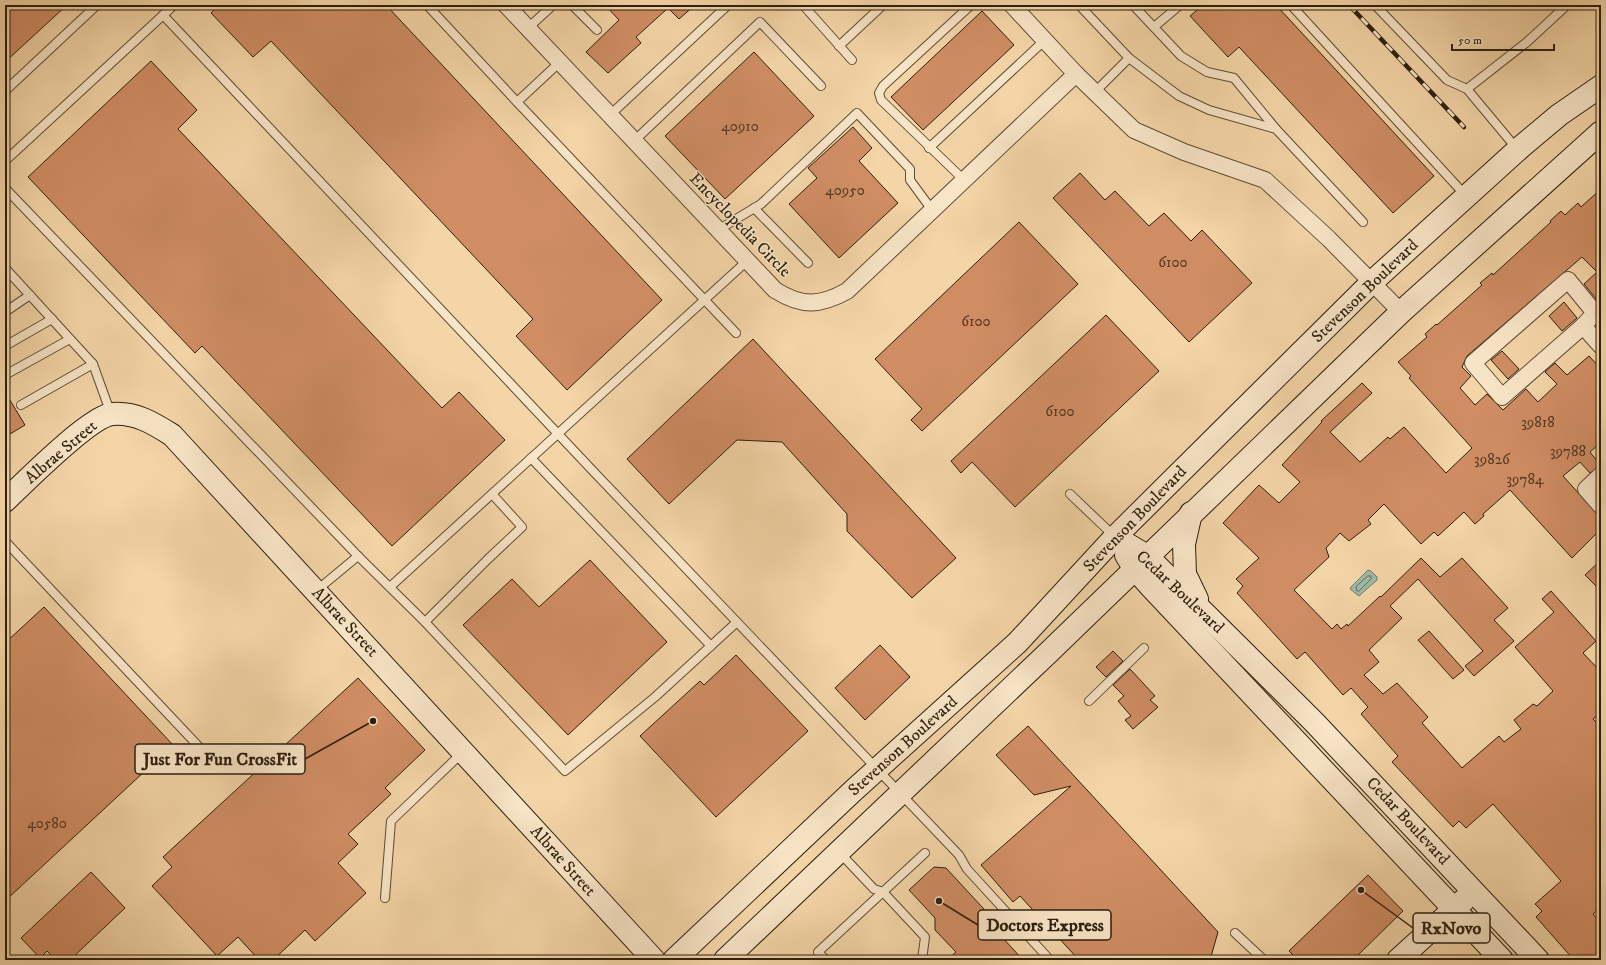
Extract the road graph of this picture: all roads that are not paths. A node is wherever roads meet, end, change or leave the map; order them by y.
1 (97, 5) edge
2 (174, 5) edge
3 (427, 5) edge
4 (506, 5) edge
5 (553, 5) edge
6 (572, 5) edge
7 (728, 5) edge
8 (803, 5) edge
9 (883, 5) edge
10 (972, 5) edge
11 (1012, 5) edge
12 (1079, 5) edge
13 (1133, 5) edge
14 (1180, 5) edge
15 (1291, 5) edge
16 (1375, 5) edge
17 (1567, 5) edge
18 (163, 15) junction
19 (1154, 27) junction
20 (528, 28) junction
21 (597, 30) dead end
22 (1045, 40) junction
23 (839, 46) junction
24 (1129, 58) junction
25 (852, 60) dead end
26 (560, 62) junction
27 (1076, 74) junction
28 (821, 86) dead end
29 (1601, 86) edge
30 (1467, 89) junction
31 (5, 91) edge
32 (1095, 92) junction
33 (517, 102) junction
34 (610, 115) junction
35 (1276, 129) junction
36 (1601, 132) edge
37 (634, 141) junction
38 (929, 148) junction
39 (1518, 150) junction
40 (5, 161) edge
41 (964, 180) junction
42 (5, 188) edge
43 (1466, 197) junction
44 (754, 208) junction
45 (932, 210) junction
46 (1363, 222) dead end
47 (718, 230) junction
48 (747, 261) junction
49 (808, 263) dead end
50 (5, 268) edge
51 (13, 277) junction
52 (5, 282) edge
53 (1372, 282) junction
54 (30, 295) junction
55 (704, 300) junction
56 (5, 312) edge
57 (1401, 312) junction
58 (52, 319) junction
59 (1583, 326) junction
60 (736, 333) dead end
61 (70, 339) junction
62 (5, 346) edge
63 (1601, 346) edge
64 (92, 364) junction
65 (5, 375) edge
66 (22, 404) dead end
67 (111, 414) junction
68 (558, 434) junction
69 (531, 458) junction
70 (1601, 475) edge
71 (492, 494) junction
72 (1070, 494) dead end
73 (5, 501) edge
74 (1601, 506) edge
75 (1191, 513) junction
76 (1115, 537) junction
77 (5, 541) edge
78 (358, 556) junction
79 (1140, 562) junction
80 (390, 587) junction
81 (316, 590) junction
82 (1205, 614) junction
83 (425, 622) junction
84 (737, 622) junction
85 (710, 646) junction
86 (1144, 648) dead end
87 (1089, 701) dead end
88 (202, 750) dead end
89 (464, 752) junction
90 (878, 769) junction
91 (900, 792) junction
92 (838, 851) junction
93 (924, 853) dead end
94 (1474, 891) junction
95 (883, 892) junction
96 (385, 898) dead end
97 (1454, 909) junction
98 (1235, 933) dead end
99 (654, 960) edge
100 (674, 960) edge
101 (725, 960) edge
102 (826, 960) edge
103 (922, 960) edge
104 (1050, 960) edge
105 (1264, 960) edge
106 (1398, 960) edge
107 (1502, 960) edge
108 (1538, 960) edge

1 - 31 lane
2 - 18 lane
3 - 33 lane
4 - 20 street, Encyclopedia Circle
5 - 20 lane
6 - 21 lane
7 - 34 lane
8 - 23 lane
9 - 23 lane
10 - 38 lane
11 - 22 street
12 - 24 lane
13 - 19 lane
14 - 19 lane
15 - 43 lane
16 - 30 lane
17 - 30 lane
18 - 40 lane
18 - 68 lane
19 - 35 lane
20 - 26 street, Encyclopedia Circle
22 - 27 street
22 - 38 lane
23 - 25 lane
24 - 32 lane
24 - 35 lane
26 - 33 lane
26 - 34 street, Encyclopedia Circle
27 - 32 street
27 - 41 street, Encyclopedia Circle
28 - 37 lane
29 - 39 main road, Stevenson Boulevard
30 - 39 lane
32 - 53 street
33 - 55 lane
34 - 37 street, Encyclopedia Circle
35 - 46 lane
36 - 57 main road, Stevenson Boulevard
37 - 47 street, Encyclopedia Circle
38 - 41 lane
39 - 43 main road, Stevenson Boulevard
41 - 45 street, Encyclopedia Circle
42 - 78 lane
43 - 53 main road, Stevenson Boulevard
44 - 45 lane
44 - 47 lane
44 - 49 lane
45 - 48 street, Encyclopedia Circle
47 - 48 street, Encyclopedia Circle
48 - 55 lane
50 - 51 lane
51 - 52 lane
51 - 54 lane
53 - 57 street
53 - 76 main road, Stevenson Boulevard
54 - 56 lane
54 - 58 lane
55 - 60 lane
55 - 68 lane
57 - 75 main road, Stevenson Boulevard
58 - 61 lane
58 - 62 lane
59 - 59 street
59 - 63 street
61 - 64 lane
61 - 65 lane
64 - 66 lane
64 - 67 lane
67 - 73 main road, Albrae Street
67 - 81 main road, Albrae Street
68 - 69 lane
68 - 84 lane
69 - 71 lane
69 - 85 lane
70 - 74 street
71 - 80 lane
71 - 83 lane
72 - 76 lane
75 - 79 main road, Stevenson Boulevard
75 - 82 main road
76 - 79 main road, Cedar Boulevard
76 - 90 main road, Stevenson Boulevard
77 - 88 lane
78 - 80 lane
78 - 81 lane
79 - 82 main road, Cedar Boulevard
79 - 91 main road, Stevenson Boulevard
79 - 97 main road, Cedar Boulevard
80 - 83 lane
81 - 89 main road, Albrae Street
82 - 94 main road, Cedar Boulevard
83 - 85 lane
84 - 85 lane
84 - 90 lane
86 - 87 lane
89 - 96 lane
89 - 99 main road, Albrae Street
90 - 91 lane
90 - 100 main road, Stevenson Boulevard
91 - 92 main road, Stevenson Boulevard
91 - 104 lane
92 - 95 lane
92 - 101 main road, Stevenson Boulevard
93 - 95 lane
94 - 97 main road
94 - 108 main road, Cedar Boulevard
95 - 102 lane
95 - 103 lane
97 - 106 main road
97 - 107 main road, Cedar Boulevard
98 - 105 lane

